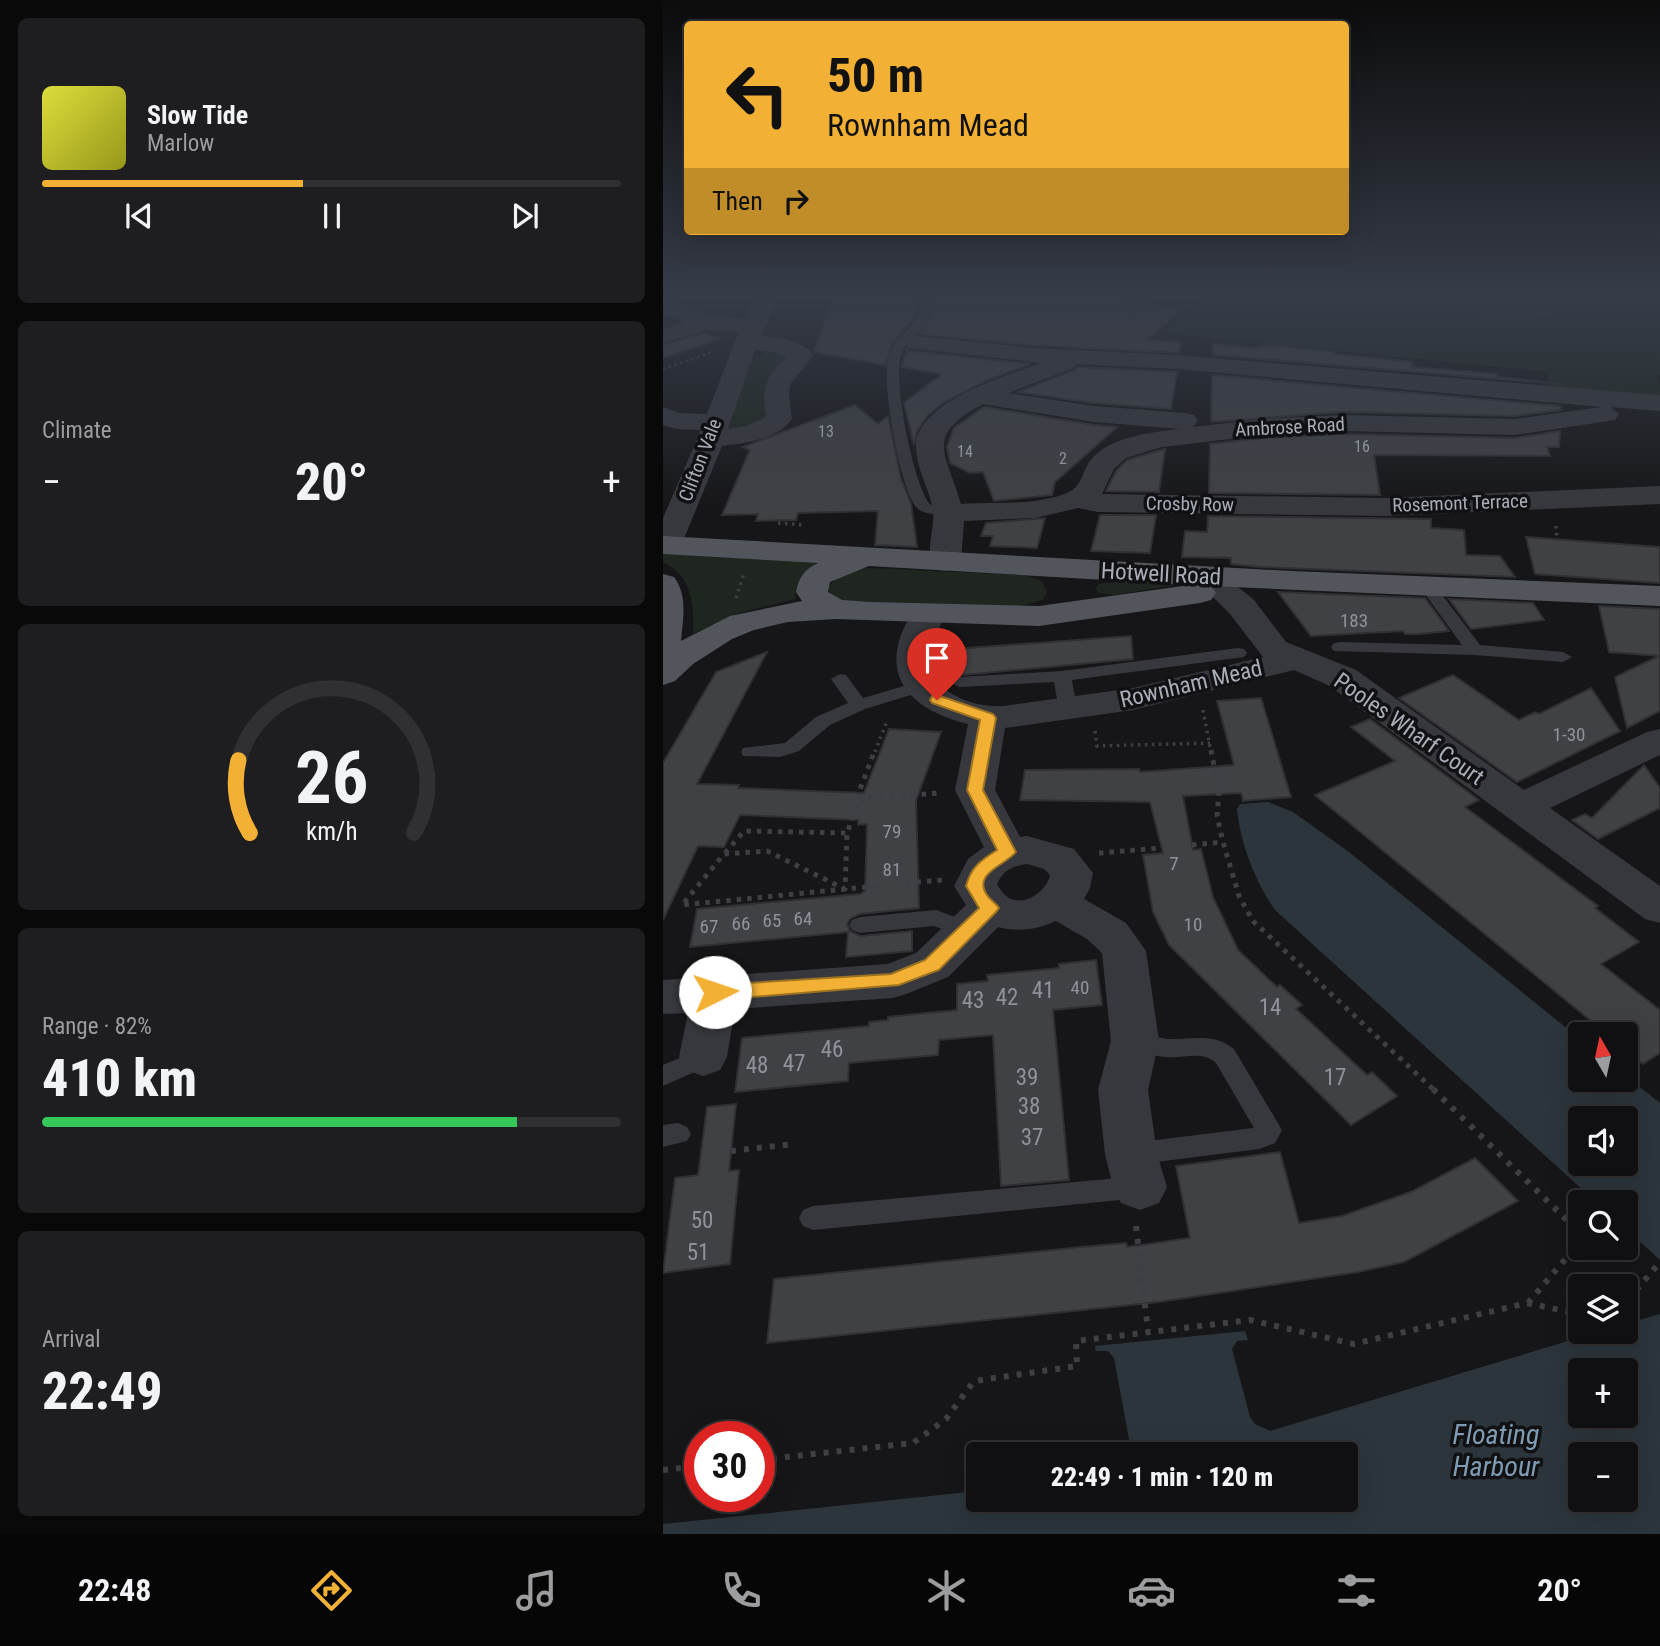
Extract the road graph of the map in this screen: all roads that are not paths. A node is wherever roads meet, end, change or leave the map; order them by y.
1 (737, 368) edge
2 (791, 368) edge
3 (892, 368) edge
4 (1054, 368) edge
5 (1238, 368) edge
6 (979, 396) junction
7 (1660, 405) edge
8 (663, 415) edge
9 (1191, 421) dead end
10 (713, 430) junction
11 (1660, 495) edge
12 (1078, 499) junction
13 (1302, 506) joint
14 (947, 511) junction
15 (664, 545) edge
16 (867, 558) junction
17 (945, 562) junction
18 (1029, 567) junction
19 (1292, 581) junction
20 (663, 584) edge
21 (1428, 587) junction
22 (1222, 590) junction
23 (1660, 596) edge
24 (836, 609) junction
25 (928, 614) junction
26 (1039, 616) junction
27 (663, 647) edge
28 (1340, 647) dead end
29 (1475, 650) junction
30 (1238, 653) dead end
31 (1563, 657) dead end
32 (1294, 659) junction
33 (663, 674) edge
34 (840, 680) dead end
35 (959, 682) dead end
36 (921, 686) junction
37 (1074, 697) junction
38 (859, 705) junction
39 (988, 718) junction
40 (1660, 740) edge
41 (750, 752) dead end
42 (1520, 807) junction
43 (1007, 852) junction
44 (1057, 904) junction
45 (1654, 918) edge
46 (979, 919) junction
47 (860, 925) dead end
48 (715, 992) junction
49 (663, 997) edge
50 (1135, 1041) junction
51 (683, 1067) edge
52 (1136, 1171) junction
53 (813, 1218) dead end

1 - 10 street, Clifton Vale
2 - 10 street
3 - 14 lane
4 - 6 street
5 - 7 street
6 - 9 street
6 - 14 street
7 - 12 street, Ambrose Road
8 - 10 street
10 - 15 street, Clifton Vale
11 - 13 street, Rosemont Terrace
12 - 13 street, Crosby Row
12 - 14 street
14 - 17 street
15 - 16 main road, Hotwell Road
16 - 17 main road, Hotwell Road
16 - 24 main road
17 - 18 main road, Hotwell Road
18 - 19 main road, Hotwell Road
18 - 26 main road
19 - 21 main road, Hotwell Road
19 - 22 main road
20 - 27 main road
21 - 23 main road, Hotwell Road
21 - 29 lane
22 - 26 main road
22 - 32 street, Rownham Mead
24 - 25 main road
24 - 33 main road
25 - 26 main road
25 - 36 street
28 - 29 lane
29 - 31 lane
30 - 37 lane
32 - 37 street, Rownham Mead
32 - 42 street, Pooles Wharf Court
34 - 38 lane
35 - 37 lane
36 - 38 lane
36 - 39 street, Rownham Mead
37 - 39 street, Rownham Mead
38 - 41 lane
39 - 43 street
40 - 42 street
42 - 45 street, Pooles Wharf Court
43 - 44 street
43 - 46 street
44 - 46 street
44 - 50 street
46 - 47 lane
46 - 48 street
48 - 49 street
48 - 51 street
50 - 52 street
50 - 52 lane
52 - 53 lane

